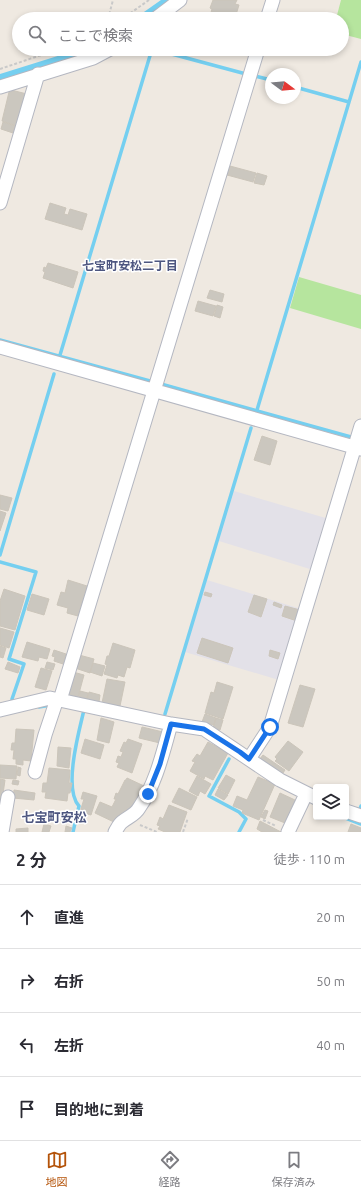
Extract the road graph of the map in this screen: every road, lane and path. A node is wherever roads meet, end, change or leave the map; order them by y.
1 (113, 0) edge
2 (149, 0) edge
3 (180, 0) edge
4 (272, 0) edge
5 (110, 12) edge
6 (132, 12) edge
7 (164, 12) edge
8 (269, 12) edge
9 (38, 56) edge
10 (97, 56) edge
11 (256, 56) edge
12 (0, 69) edge
13 (38, 74) junction
14 (0, 87) edge
15 (0, 203) edge
16 (0, 347) edge
17 (154, 390) junction
18 (361, 426) edge
19 (358, 448) edge
20 (58, 700) junction
21 (0, 710) edge
22 (171, 724) junction
23 (249, 759) junction
24 (35, 772) dead end
25 (311, 796) edge
26 (8, 797) dead end
27 (349, 812) edge
28 (361, 816) edge
29 (188, 818) dead end
30 (126, 819) junction
31 (263, 820) dead end
32 (2, 832) edge
33 (115, 832) edge
34 (157, 832) edge
35 (183, 832) edge
36 (288, 832) edge

1 - 5 path
2 - 6 path
3 - 7 street
4 - 8 street
9 - 12 path
10 - 13 street
11 - 17 street
13 - 14 street
13 - 15 street
16 - 17 street
17 - 19 street
17 - 20 street
18 - 19 street
19 - 23 street
20 - 21 street
20 - 22 street
20 - 24 street
22 - 23 street
22 - 30 street
23 - 25 street
25 - 36 street
26 - 32 street
27 - 28 street
29 - 35 path
30 - 33 street
30 - 34 path
31 - 36 path

